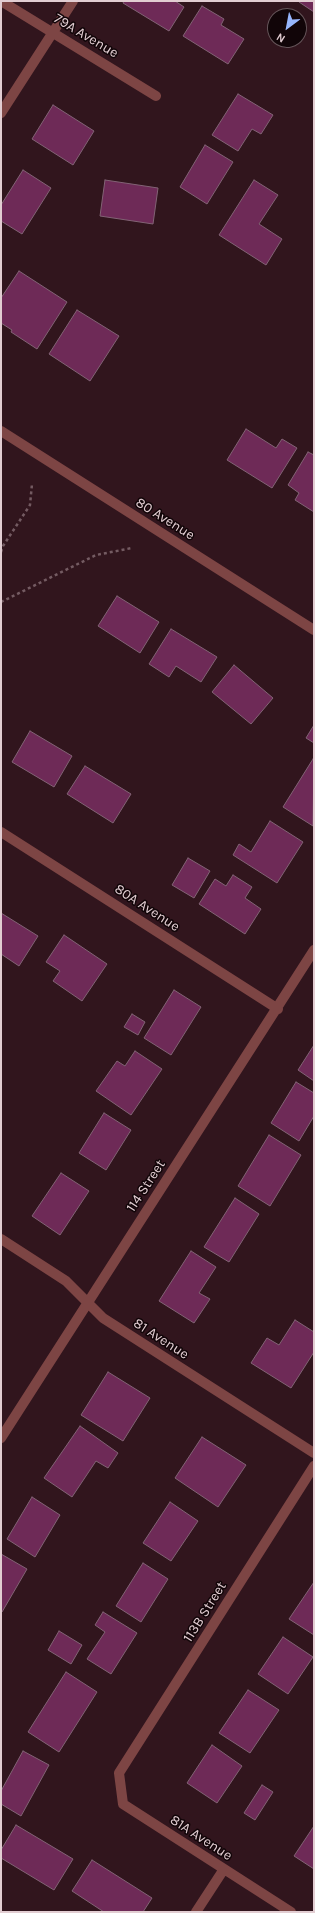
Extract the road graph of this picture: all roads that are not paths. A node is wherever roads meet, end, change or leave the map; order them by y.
1 (1, 1) edge
2 (73, 1) edge
3 (53, 32) junction
4 (156, 96) dead end
5 (1, 113) edge
6 (1, 431) edge
7 (314, 630) edge
8 (1, 832) edge
9 (314, 950) edge
10 (278, 1009) junction
11 (1, 1239) edge
12 (87, 1302) junction
13 (1, 1438) edge
14 (314, 1453) edge
15 (314, 1466) edge
16 (119, 1773) joint
17 (224, 1869) junction
18 (196, 1912) edge
19 (291, 1912) edge

1 - 3 street, 79A Avenue
2 - 3 street
3 - 4 street, 79A Avenue
3 - 5 street
6 - 7 street, 80 Avenue
8 - 10 street, 80A Avenue
9 - 10 street, 114 Street
10 - 12 street, 114 Street
11 - 12 street, 81 Avenue
12 - 13 street, 114 Street
12 - 14 street, 81 Avenue
15 - 16 street, 113B Street
16 - 17 street, 81A Avenue
17 - 18 street
17 - 19 street, 81A Avenue

